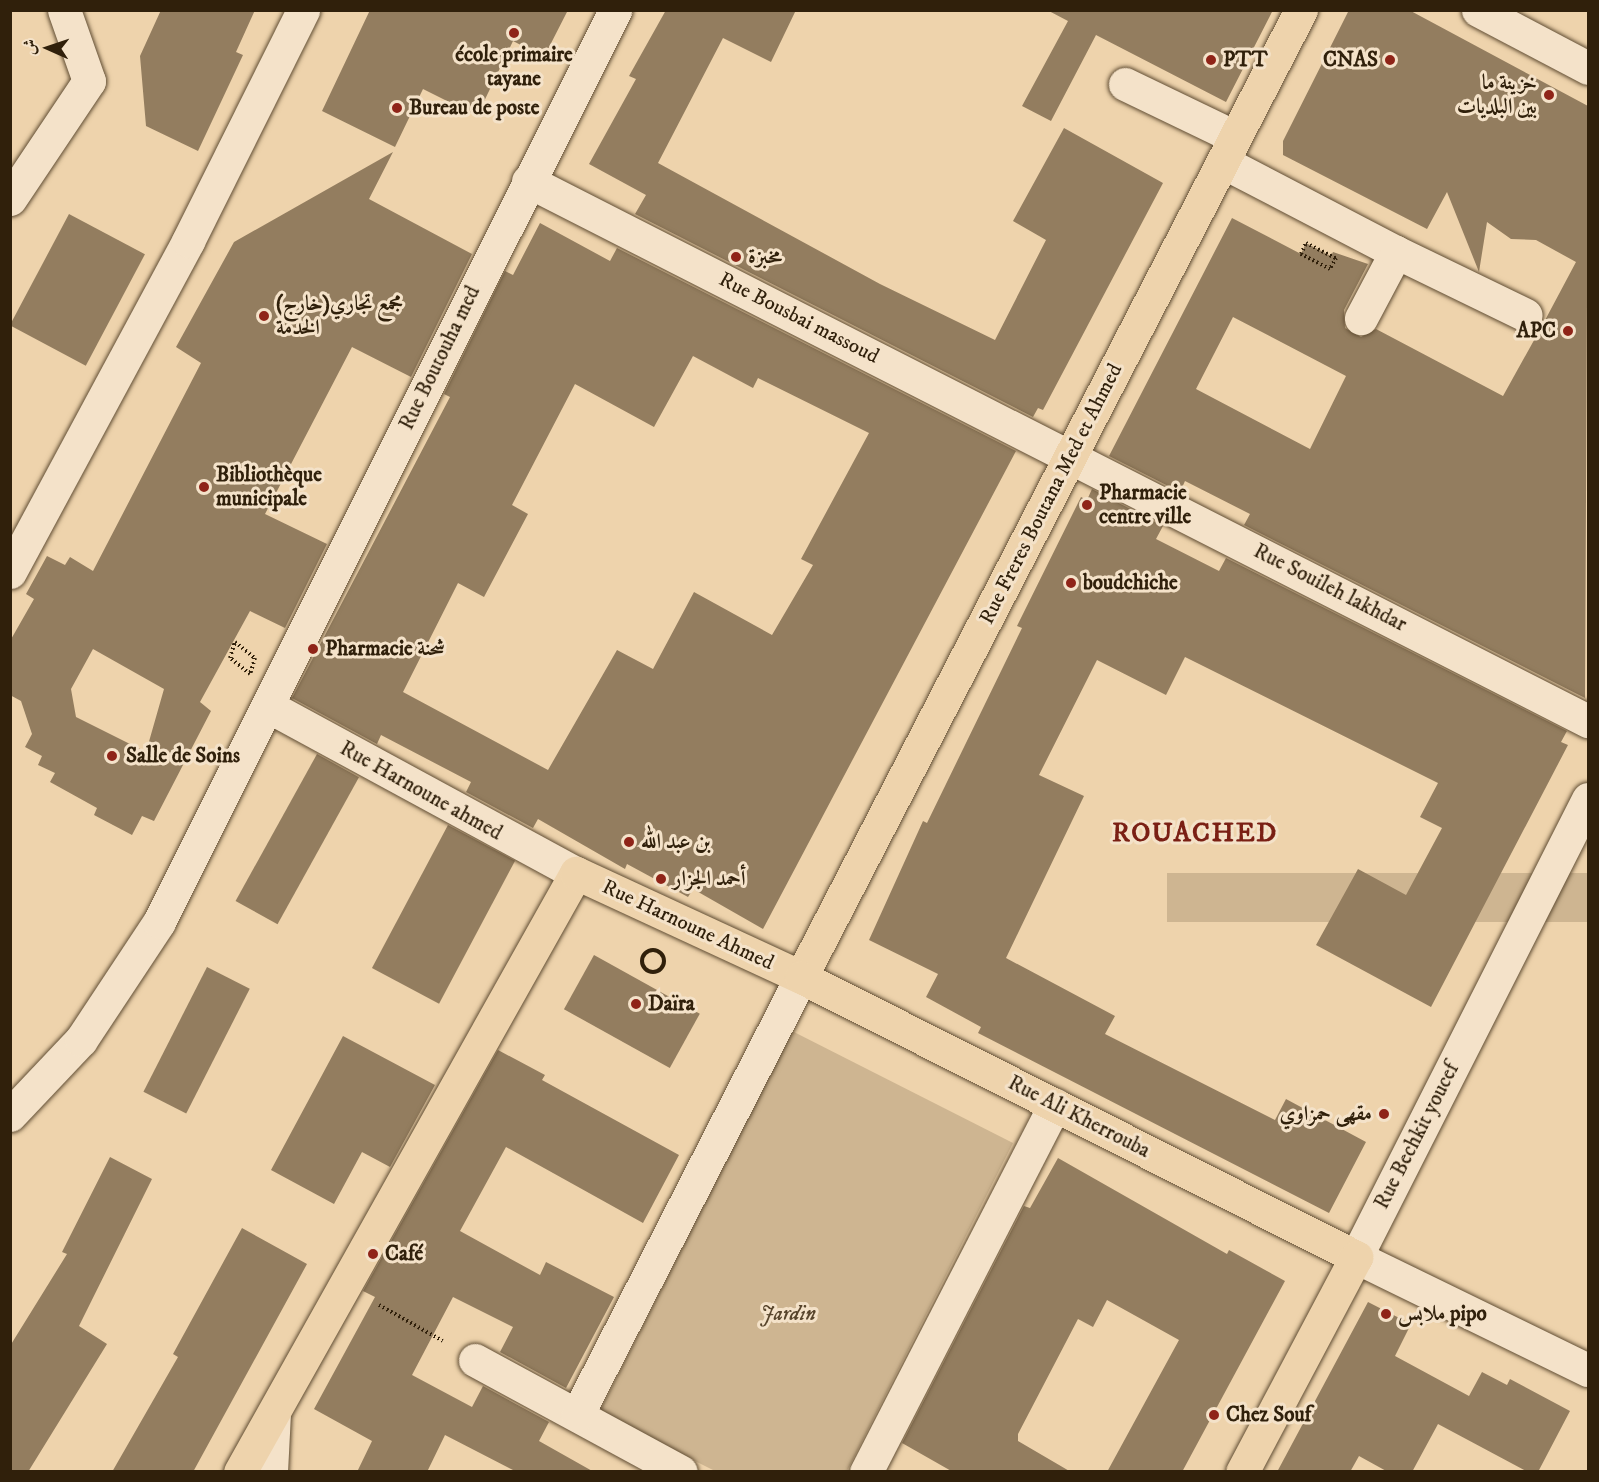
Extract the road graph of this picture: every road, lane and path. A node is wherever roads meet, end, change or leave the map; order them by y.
1 (64, 10) edge
2 (303, 10) edge
3 (615, 10) edge
4 (1301, 10) edge
5 (1478, 10) edge
6 (1588, 68) edge
7 (1125, 84) dead end
8 (1229, 150) junction
9 (528, 181) junction
10 (10, 198) edge
11 (1396, 252) junction
12 (1526, 315) dead end
13 (1360, 318) dead end
14 (1071, 455) junction
15 (10, 572) edge
16 (250, 674) joint
17 (268, 706) junction
18 (1588, 721) edge
19 (1588, 799) edge
20 (576, 873) junction
21 (641, 967) joint
22 (801, 977) junction
23 (1054, 1105) junction
24 (10, 1115) edge
25 (1356, 1257) junction
26 (399, 1316) dead end
27 (475, 1360) joint
28 (1588, 1370) edge
29 (274, 1413) junction
30 (577, 1415) junction
31 (240, 1472) edge
32 (271, 1472) edge
33 (681, 1472) edge
34 (866, 1472) edge
35 (1242, 1472) edge

1 - 10 street
2 - 15 street
3 - 9 street, Rue Boutouha med
4 - 8 main road, Rue Freres Boutana Med et Ahmed
5 - 6 street
7 - 8 street
8 - 11 street
8 - 14 main road, Rue Freres Boutana Med et Ahmed
9 - 14 street, Rue Bousbai massoud
9 - 17 street, Rue Boutouha med
11 - 12 street
11 - 13 street
14 - 18 street, Rue Souileh lakhdar
14 - 22 main road, Rue Freres Boutana Med et Ahmed
16 - 16 path
17 - 20 street, Rue Harnoune ahmed
17 - 24 street, Rue Boutouha med
19 - 25 street, Rue Bechkit youcef
20 - 22 main road, Rue Harnoune Ahmed
20 - 29 main road
21 - 21 path
22 - 23 main road, Rue Ali Kherrouba
22 - 30 street
23 - 25 main road, Rue Ali Kherrouba
23 - 34 street
25 - 28 street
25 - 35 main road, Rue Bechkit youcef
26 - 27 path
27 - 30 street
29 - 31 main road
29 - 32 street
30 - 33 street

